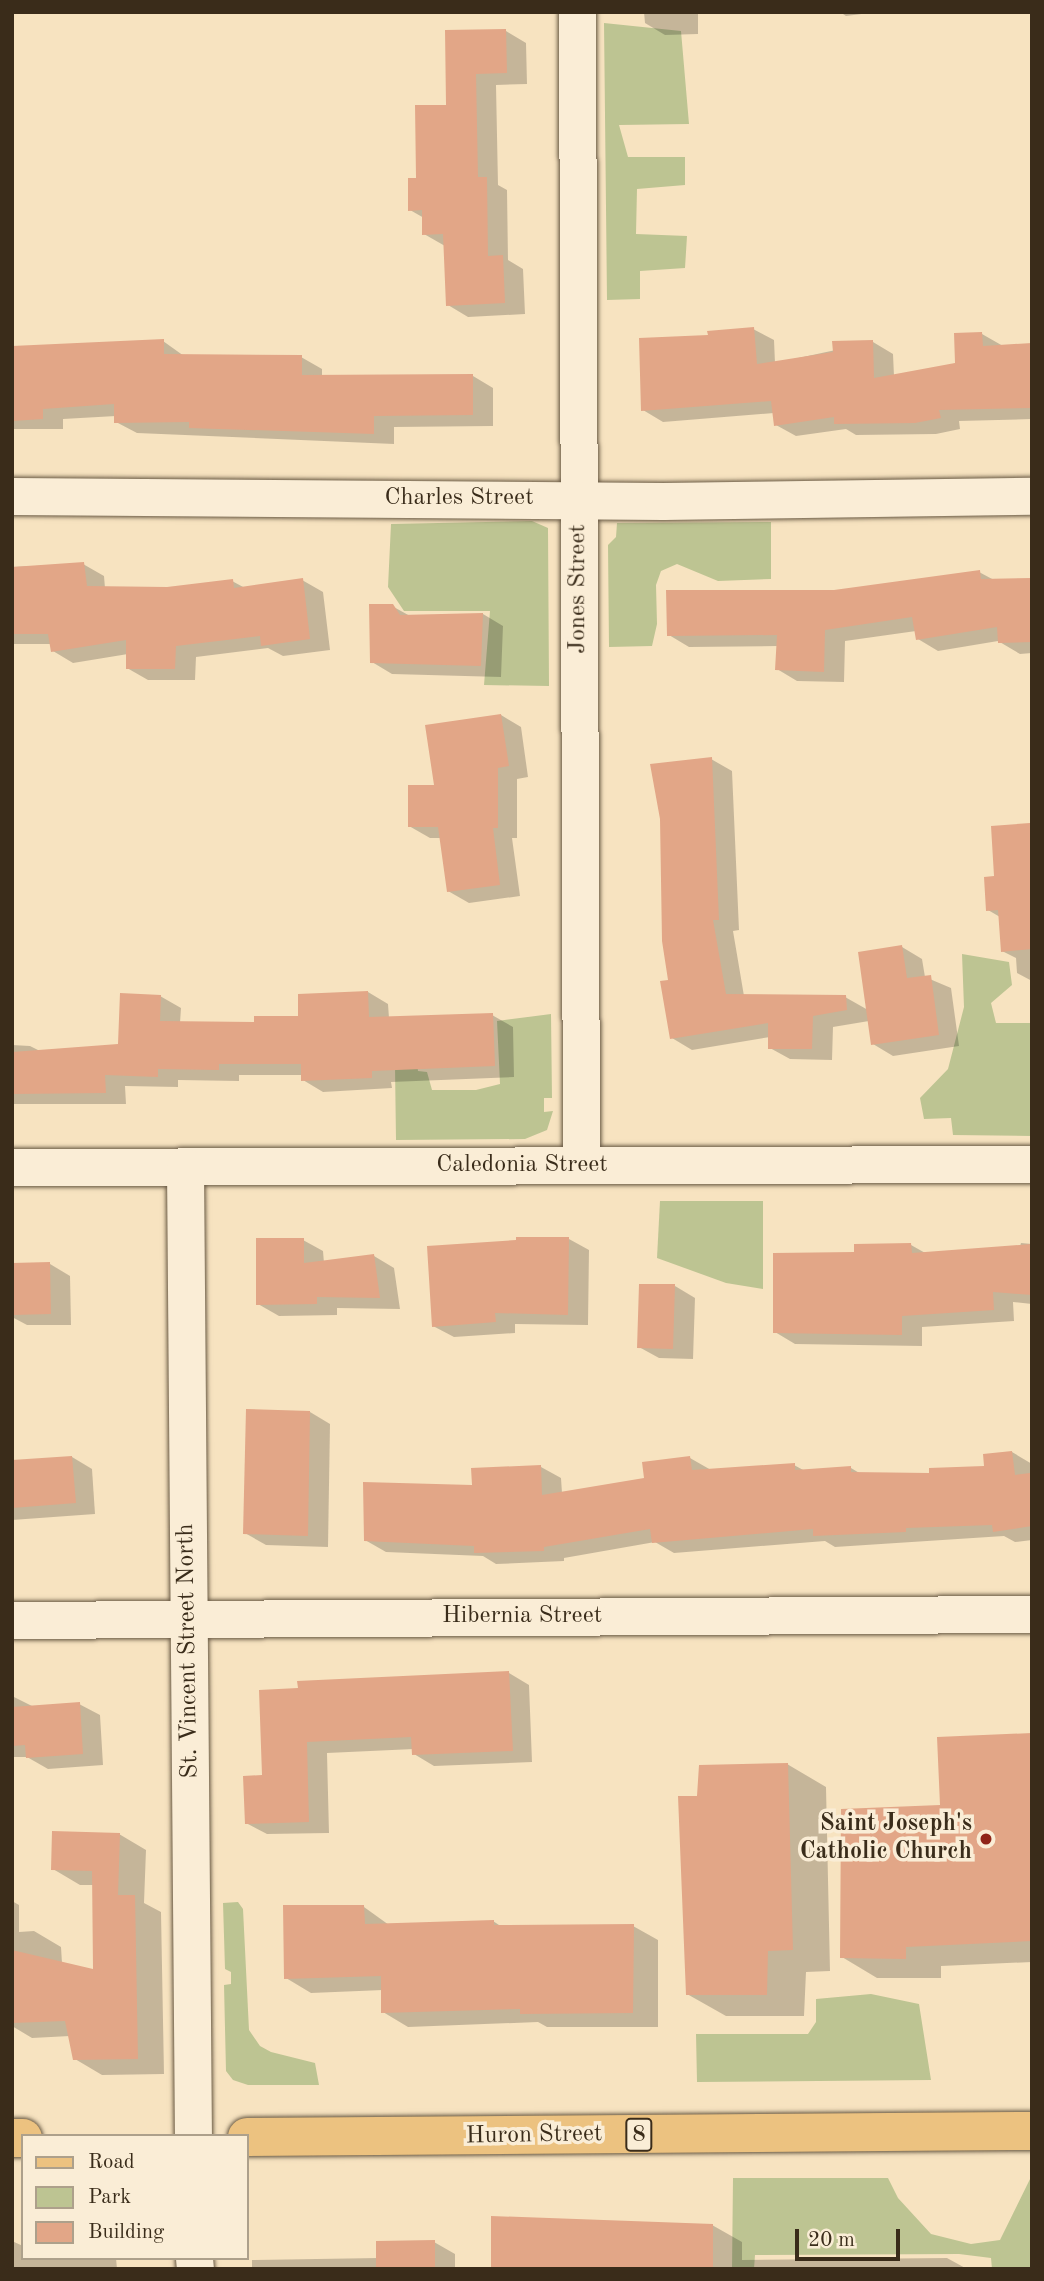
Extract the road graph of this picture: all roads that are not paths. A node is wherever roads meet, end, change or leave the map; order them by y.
1 (577, 12) edge
2 (12, 496) edge
3 (1032, 496) edge
4 (578, 500) junction
5 (1032, 1164) edge
6 (581, 1165) junction
7 (12, 1167) edge
8 (185, 1167) junction
9 (1032, 1614) edge
10 (187, 1619) junction
11 (12, 1620) edge
12 (1032, 2131) edge
13 (192, 2134) edge
14 (248, 2137) edge

1 - 4 street, Jones Street
2 - 4 street, Charles Street
3 - 4 street, Charles Street
4 - 6 street, Jones Street
5 - 6 street, Caledonia Street
6 - 8 street, Caledonia Street
7 - 8 street, Caledonia Street
8 - 10 street, St. Vincent Street North
9 - 10 street, Hibernia Street
10 - 11 street, Hibernia Street
10 - 13 street, St. Vincent Street North
12 - 14 main road, Huron Street / 8

